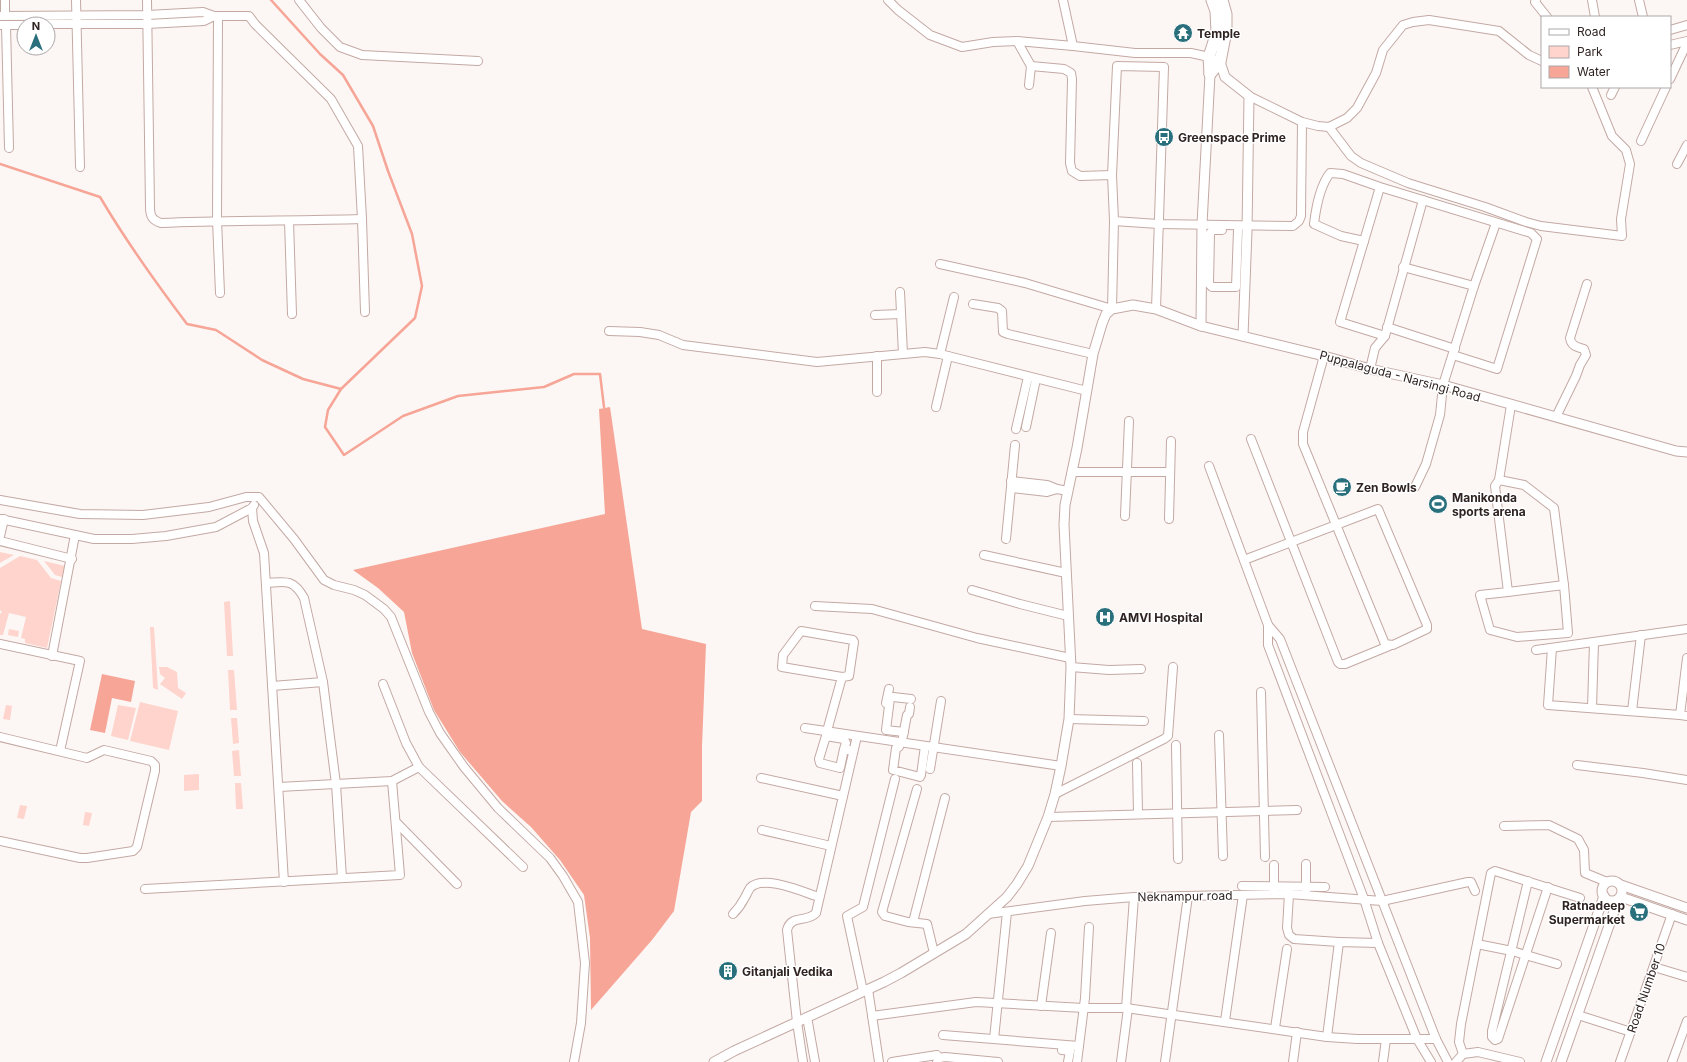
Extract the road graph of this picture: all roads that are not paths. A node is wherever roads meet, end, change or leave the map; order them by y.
1 (5, 0) edge
2 (76, 0) edge
3 (147, 0) edge
4 (299, 0) edge
5 (888, 0) edge
6 (1063, 0) edge
7 (1212, 0) edge
8 (1222, 0) edge
9 (1592, 0) edge
10 (1639, 0) edge
11 (1534, 1) edge
12 (76, 15) junction
13 (147, 15) junction
14 (3, 16) edge
15 (216, 16) junction
16 (1546, 16) edge
17 (1595, 16) edge
18 (1643, 16) edge
19 (56, 24) edge
20 (76, 24) junction
21 (147, 24) junction
22 (3, 25) edge
23 (16, 25) edge
24 (1687, 25) edge
25 (1671, 30) edge
26 (1017, 41) junction
27 (1687, 42) edge
28 (1671, 45) edge
29 (1073, 46) junction
30 (1209, 57) junction
31 (478, 61) dead end
32 (1541, 61) edge
33 (1220, 62) junction
34 (1031, 66) junction
35 (1210, 74) junction
36 (1671, 77) edge
37 (1029, 86) dead end
38 (1592, 88) edge
39 (1666, 88) edge
40 (1249, 96) junction
41 (1302, 122) junction
42 (1329, 127) junction
43 (1641, 141) dead end
44 (1687, 144) edge
45 (9, 148) dead end
46 (1677, 164) dead end
47 (80, 167) dead end
48 (1112, 175) junction
49 (1380, 188) junction
50 (1423, 200) junction
51 (362, 219) junction
52 (217, 220) junction
53 (289, 221) junction
54 (1114, 221) junction
55 (1496, 223) junction
56 (1158, 224) junction
57 (1202, 224) junction
58 (1244, 229) junction
59 (1364, 240) junction
60 (940, 264) dead end
61 (1404, 267) junction
62 (1587, 284) dead end
63 (1474, 286) junction
64 (900, 292) dead end
65 (220, 293) dead end
66 (954, 297) dead end
67 (973, 304) dead end
68 (1112, 309) junction
69 (1156, 309) junction
70 (365, 312) dead end
71 (292, 314) dead end
72 (901, 314) junction
73 (875, 315) dead end
74 (1200, 326) junction
75 (1387, 327) junction
76 (609, 331) dead end
77 (1243, 336) junction
78 (1385, 336) junction
79 (1454, 352) junction
80 (903, 354) junction
81 (1093, 354) junction
82 (944, 355) junction
83 (876, 356) junction
84 (1324, 356) junction
85 (1370, 369) junction
86 (1032, 378) junction
87 (1443, 385) junction
88 (877, 392) dead end
89 (1087, 392) junction
90 (1511, 405) junction
91 (936, 407) dead end
92 (1556, 417) junction
93 (1129, 421) dead end
94 (1026, 427) dead end
95 (1016, 429) dead end
96 (1251, 439) dead end
97 (1171, 441) dead end
98 (1015, 445) dead end
99 (1687, 452) edge
100 (1209, 466) dead end
101 (1127, 471) junction
102 (1072, 472) junction
103 (1170, 472) junction
104 (1499, 480) junction
105 (1011, 485) junction
106 (1415, 487) dead end
107 (1068, 491) junction
108 (259, 498) junction
109 (0, 500) edge
110 (252, 508) junction
111 (1126, 516) dead end
112 (2, 519) edge
113 (1170, 519) dead end
114 (1336, 525) junction
115 (75, 535) junction
116 (0, 536) edge
117 (1006, 539) dead end
118 (0, 540) edge
119 (1290, 542) junction
120 (984, 555) dead end
121 (72, 559) junction
122 (1244, 560) junction
123 (1066, 573) junction
124 (266, 583) junction
125 (1564, 585) junction
126 (972, 590) dead end
127 (1508, 592) junction
128 (815, 606) dead end
129 (1068, 616) junction
130 (1268, 625) junction
131 (1687, 629) edge
132 (1641, 635) junction
133 (1594, 642) junction
134 (0, 644) edge
135 (1389, 646) junction
136 (1552, 648) junction
137 (1536, 650) dead end
138 (52, 656) junction
139 (1687, 658) edge
140 (1070, 663) junction
141 (1173, 666) dead end
142 (1141, 669) dead end
143 (842, 677) junction
144 (324, 682) junction
145 (383, 684) dead end
146 (272, 686) junction
147 (889, 689) dead end
148 (1261, 692) dead end
149 (941, 701) dead end
150 (1592, 708) junction
151 (1632, 711) junction
152 (1684, 715) edge
153 (1069, 719) junction
154 (1144, 721) dead end
155 (805, 728) dead end
156 (827, 731) junction
157 (904, 732) junction
158 (1219, 735) dead end
159 (857, 736) junction
160 (0, 738) edge
161 (879, 739) junction
162 (901, 744) junction
163 (1176, 745) dead end
164 (928, 748) junction
165 (844, 749) dead end
166 (60, 751) junction
167 (853, 751) junction
168 (1136, 763) dead end
169 (1577, 765) dead end
170 (419, 766) junction
171 (1061, 766) junction
172 (930, 769) dead end
173 (761, 778) dead end
174 (895, 779) dead end
175 (1687, 780) edge
176 (392, 781) junction
177 (336, 784) junction
178 (279, 787) junction
179 (917, 789) dead end
180 (1055, 794) junction
181 (843, 796) junction
182 (945, 798) dead end
183 (1263, 810) junction
184 (1297, 810) dead end
185 (1222, 812) junction
186 (1178, 813) junction
187 (1138, 814) junction
188 (1048, 817) junction
189 (396, 822) junction
190 (1504, 826) dead end
191 (762, 830) dead end
192 (0, 841) edge
193 (831, 846) junction
194 (1223, 856) dead end
195 (1265, 857) dead end
196 (1178, 859) dead end
197 (1274, 864) dead end
198 (1306, 864) dead end
199 (523, 867) dead end
200 (342, 878) junction
201 (1528, 881) junction
202 (284, 882) junction
203 (1607, 882) junction
204 (458, 884) dead end
205 (1242, 886) dead end
206 (1621, 886) junction
207 (1325, 887) dead end
208 (1548, 888) junction
209 (145, 889) dead end
210 (1274, 890) junction
211 (1305, 891) junction
212 (1475, 892) dead end
213 (1289, 894) junction
214 (1243, 895) junction
215 (1188, 896) junction
216 (1604, 896) junction
217 (819, 897) junction
218 (1134, 897) junction
219 (1580, 898) dead end
220 (1619, 898) junction
221 (1364, 899) junction
222 (1382, 901) junction
223 (1687, 908) edge
224 (1007, 912) junction
225 (733, 914) dead end
226 (988, 914) junction
227 (1672, 914) junction
228 (1687, 920) edge
229 (913, 922) junction
230 (1089, 927) dead end
231 (1051, 933) dead end
232 (1339, 942) junction
233 (1378, 943) junction
234 (1477, 944) junction
235 (1287, 949) dead end
236 (1512, 951) junction
237 (934, 953) junction
238 (1526, 955) junction
239 (1557, 964) dead end
240 (1654, 966) junction
241 (1687, 977) edge
242 (866, 990) junction
243 (998, 1003) junction
244 (1040, 1006) junction
245 (1084, 1008) junction
246 (1127, 1008) junction
247 (1172, 1014) junction
248 (1578, 1015) junction
249 (872, 1016) junction
250 (807, 1017) junction
251 (1687, 1021) edge
252 (797, 1022) junction
253 (1225, 1022) junction
254 (1275, 1028) junction
255 (1298, 1032) junction
256 (1631, 1032) junction
257 (943, 1035) dead end
258 (1327, 1037) junction
259 (994, 1039) junction
260 (1386, 1039) junction
261 (1417, 1039) junction
262 (1436, 1039) junction
263 (1063, 1045) junction
264 (1079, 1046) junction
265 (1463, 1054) junction
266 (937, 1058) edge
267 (574, 1062) edge
268 (714, 1062) edge
269 (803, 1062) edge
270 (815, 1062) edge
271 (879, 1062) edge
272 (892, 1062) edge
273 (998, 1062) edge
274 (1068, 1062) edge
275 (1077, 1062) edge
276 (1121, 1062) edge
277 (1165, 1062) edge
278 (1293, 1062) edge
279 (1383, 1062) edge
280 (1430, 1062) edge
281 (1448, 1062) edge
282 (1456, 1062) edge
283 (1520, 1062) edge
284 (1546, 1062) edge
285 (1561, 1062) edge
286 (1620, 1062) edge
287 (1672, 1062) edge

1 - 14 street
2 - 12 street
3 - 13 street
4 - 31 street
5 - 26 street
6 - 29 street
7 - 30 main road
8 - 33 main road
9 - 17 street
10 - 18 street
11 - 16 street
12 - 13 street
12 - 14 street
12 - 20 street
13 - 15 street
13 - 21 street
15 - 21 street
15 - 51 street
15 - 52 street
19 - 20 street
20 - 21 street
20 - 47 street
21 - 52 street
22 - 23 street
22 - 45 street
24 - 25 street
26 - 29 street
26 - 34 street
27 - 28 street
27 - 36 street
29 - 30 street
30 - 33 street
30 - 35 main road
32 - 42 street
33 - 35 main road
33 - 40 street
34 - 37 street
34 - 48 street
35 - 57 street
38 - 42 street
39 - 43 street
40 - 41 street
40 - 58 street
41 - 42 street
41 - 58 street
44 - 46 street
48 - 54 street
48 - 56 street
49 - 50 street
49 - 59 street
49 - 59 street
50 - 55 street
50 - 61 street
51 - 53 street
51 - 70 street
52 - 53 street
52 - 65 street
53 - 71 street
54 - 56 street
54 - 68 street
55 - 63 street
55 - 79 street
56 - 57 street
56 - 69 street
57 - 58 street
57 - 74 street
58 - 58 street
58 - 77 street
59 - 78 street
60 - 68 street
61 - 63 street
61 - 75 street
62 - 92 street
63 - 79 street
64 - 72 street
66 - 82 street
67 - 81 street
68 - 69 street, Puppalaguda - Narsingi Road
68 - 81 street
69 - 74 street, Puppalaguda - Narsingi Road
72 - 73 street
72 - 80 street
74 - 77 street, Puppalaguda - Narsingi Road
75 - 78 street
75 - 79 street
76 - 83 street
77 - 84 street, Puppalaguda - Narsingi Road
78 - 85 street
79 - 87 street
80 - 82 street
80 - 83 street
81 - 89 street
82 - 86 street
82 - 91 street
83 - 88 street
84 - 85 street, Puppalaguda - Narsingi Road
84 - 114 street
85 - 87 street, Puppalaguda - Narsingi Road
86 - 89 street
86 - 94 street
86 - 95 street
87 - 90 street, Puppalaguda - Narsingi Road
87 - 106 street
89 - 102 street
90 - 92 street, Puppalaguda - Narsingi Road
90 - 104 street
92 - 99 street, Puppalaguda - Narsingi Road
93 - 101 street
96 - 119 street
97 - 103 street
98 - 105 street
100 - 122 street
101 - 102 street
101 - 103 street
101 - 111 street
102 - 107 street
103 - 113 street
104 - 125 street
104 - 127 street
105 - 107 street
105 - 117 street
107 - 123 street
108 - 109 street
108 - 110 street
108 - 267 street
110 - 115 street
110 - 124 street
112 - 115 street
112 - 116 street
114 - 119 street
114 - 135 street
114 - 135 street
115 - 121 street
118 - 121 street
119 - 122 street
119 - 135 street
120 - 123 street
121 - 138 street
122 - 130 street
123 - 129 street
124 - 144 street
124 - 146 street
125 - 127 street
125 - 127 street
126 - 129 street
128 - 140 street
129 - 140 street
130 - 221 street
130 - 222 street
131 - 132 street
132 - 133 street
132 - 151 street
133 - 136 street
133 - 150 street
134 - 138 street
136 - 137 street
136 - 150 street
138 - 166 street
139 - 152 street
140 - 142 street
140 - 153 street
141 - 180 street
143 - 143 street
143 - 156 street
144 - 146 street
144 - 177 street
145 - 170 street
146 - 178 street
147 - 161 street
148 - 183 street
149 - 164 street
150 - 151 street
151 - 152 street
153 - 154 street
153 - 171 street
155 - 156 street
156 - 159 street
157 - 157 street
157 - 162 street
158 - 185 street
159 - 161 street
159 - 167 street
160 - 166 street
161 - 162 street
162 - 164 street
162 - 164 street
163 - 186 street
164 - 171 street
164 - 172 street
165 - 167 street
166 - 192 street
167 - 181 street
168 - 187 street
169 - 175 street
170 - 176 street
170 - 199 street
171 - 180 street
173 - 181 street
174 - 242 street
176 - 177 street
176 - 189 street
177 - 178 street
177 - 200 street
178 - 202 street
179 - 229 street
180 - 188 street
181 - 193 street
182 - 229 street
183 - 184 street
183 - 185 street
183 - 195 street
185 - 186 street
185 - 194 street
186 - 187 street
186 - 196 street
187 - 188 street
188 - 226 street
189 - 200 street
189 - 204 street
190 - 203 street
191 - 193 street
193 - 217 street
197 - 210 street
198 - 211 street
200 - 202 street
201 - 208 street
201 - 234 street
201 - 236 street
202 - 209 street
203 - 206 street
203 - 216 street
205 - 210 street
206 - 220 street
206 - 223 street
207 - 211 street
208 - 219 street
208 - 238 street
210 - 211 street
210 - 213 street, Neknampur road
210 - 214 street, Neknampur road
211 - 213 street, Neknampur road
211 - 221 street, Neknampur road
212 - 222 street, Neknampur road
213 - 232 street
214 - 215 street, Neknampur road
214 - 253 street
215 - 218 street, Neknampur road
215 - 247 street
216 - 220 street
216 - 284 street
217 - 225 street
217 - 252 street
218 - 224 street, Neknampur road
218 - 246 street
220 - 227 street
220 - 248 street
221 - 222 street, Neknampur road
221 - 233 street
222 - 262 street
224 - 226 street, Neknampur road
224 - 243 street
226 - 237 street
227 - 228 street
227 - 240 street, Road Number 10
229 - 237 street
230 - 245 street
231 - 244 street
232 - 233 street
232 - 258 street
233 - 261 street
234 - 236 street
234 - 265 street
235 - 254 street
236 - 238 street
236 - 238 street
237 - 242 street
238 - 239 street
240 - 241 street
240 - 256 street, Road Number 10
242 - 249 street
242 - 250 street
243 - 244 street
243 - 249 street
243 - 259 street
244 - 245 street
245 - 246 street
245 - 264 street
246 - 247 street
246 - 276 street
247 - 253 street
247 - 277 street
248 - 256 street
248 - 285 street
249 - 271 street
250 - 252 street
250 - 270 street
251 - 287 street
252 - 268 street
252 - 269 street
253 - 254 street
254 - 255 street
255 - 258 street
255 - 278 street
256 - 286 street, Road Number 10
257 - 259 street
258 - 260 street
259 - 263 street
260 - 261 street
260 - 279 street
261 - 262 street
261 - 280 street
262 - 281 street
263 - 264 street
263 - 274 street
264 - 275 street
265 - 282 street
265 - 283 street
266 - 272 street
266 - 273 street

